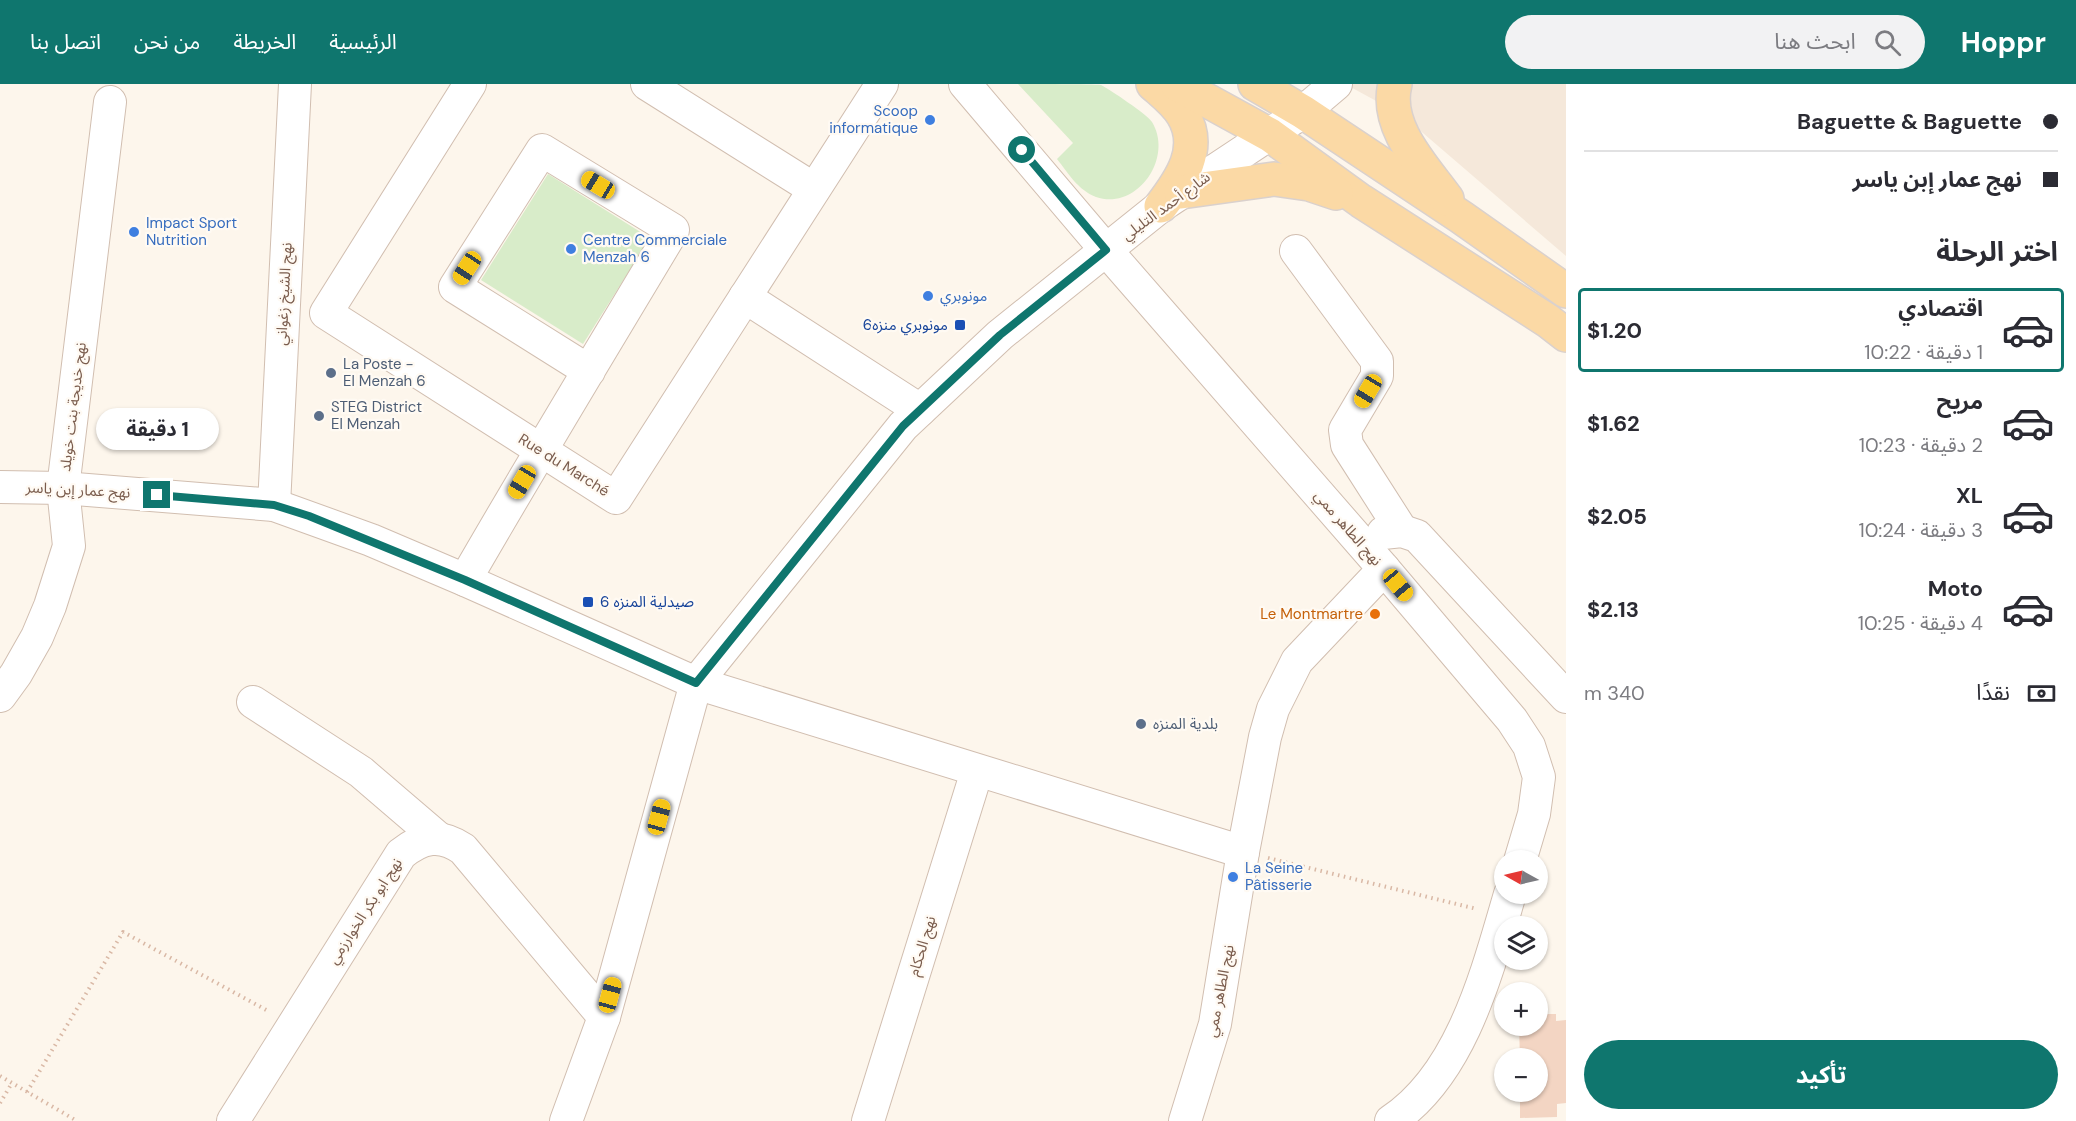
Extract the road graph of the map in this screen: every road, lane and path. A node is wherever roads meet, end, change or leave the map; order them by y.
1 (295, 84) edge
2 (470, 84) edge
3 (882, 84) edge
4 (965, 84) edge
5 (1153, 84) edge
6 (1177, 84) edge
7 (1255, 84) edge
8 (1336, 84) edge
9 (1395, 84) edge
10 (657, 87) edge
11 (110, 102) dead end
12 (1303, 112) junction
13 (1270, 135) junction
14 (814, 189) junction
15 (1171, 199) junction
16 (1361, 201) junction
17 (1461, 217) junction
18 (1106, 250) junction
19 (1296, 251) dead end
20 (1566, 291) edge
21 (744, 297) junction
22 (1566, 335) edge
23 (589, 371) junction
24 (920, 410) junction
25 (541, 450) junction
26 (0, 487) edge
27 (63, 488) junction
28 (274, 505) junction
29 (1402, 531) junction
30 (1358, 539) junction
31 (1384, 568) junction
32 (465, 580) junction
33 (696, 683) junction
34 (0, 696) edge
35 (1566, 697) edge
36 (253, 702) dead end
37 (977, 771) junction
38 (438, 838) junction
39 (1523, 850) edge
40 (1244, 852) junction
41 (1507, 905) edge
42 (604, 1017) junction
43 (293, 1025) junction
44 (0, 1076) edge
45 (12, 1083) junction
46 (27, 1092) junction
47 (0, 1103) edge
48 (77, 1121) edge
49 (233, 1121) edge
50 (566, 1121) edge
51 (868, 1121) edge
52 (1185, 1121) edge
53 (1391, 1121) edge

1 - 28 street, نهج الشيخ زغواني
2 - 25 street, Rue du Marché
3 - 14 street, Rue du Marché
4 - 18 street, نهج الطاهر ممي
5 - 15 main road
6 - 13 main road
7 - 12 main road
8 - 12 street, شارع أحمد التليلي
9 - 17 main road
10 - 14 street
11 - 27 street, نهج خديجة بنت خويلد
12 - 13 street, شارع أحمد التليلي
12 - 17 main road
13 - 15 street, شارع أحمد التليلي
13 - 16 main road
14 - 21 street, Rue du Marché
15 - 16 main road
15 - 18 street, شارع أحمد التليلي
16 - 22 main road
17 - 20 main road
18 - 24 street, شارع أحمد التليلي
18 - 30 street, نهج الطاهر ممي
19 - 29 street
21 - 24 street
21 - 25 street, Rue du Marché
23 - 23 street
23 - 25 street
24 - 33 street, شارع أحمد التليلي
25 - 32 street
26 - 27 street, نهج عمار إبن ياسر
27 - 28 street, نهج عمار إبن ياسر
27 - 34 street, نهج خديجة بنت خويلد
28 - 32 street, نهج عمار إبن ياسر
29 - 30 street
29 - 35 street
30 - 31 street, نهج الطاهر ممي
31 - 39 street
31 - 40 street, نهج الطاهر ممي
32 - 33 street, نهج عمار إبن ياسر
33 - 37 street, نهج عمار إبن ياسر
33 - 42 street
36 - 38 street
37 - 40 street, نهج عمار إبن ياسر
37 - 51 street, نهج الحكام
38 - 42 street
38 - 43 street, نهج ابو بكر الخوارزمي
40 - 41 path
40 - 52 street, نهج الطاهر ممي
41 - 53 street
42 - 50 street
43 - 46 path
43 - 49 street, نهج ابو بكر الخوارزمي
44 - 45 path
45 - 46 path
45 - 47 path
46 - 48 path

